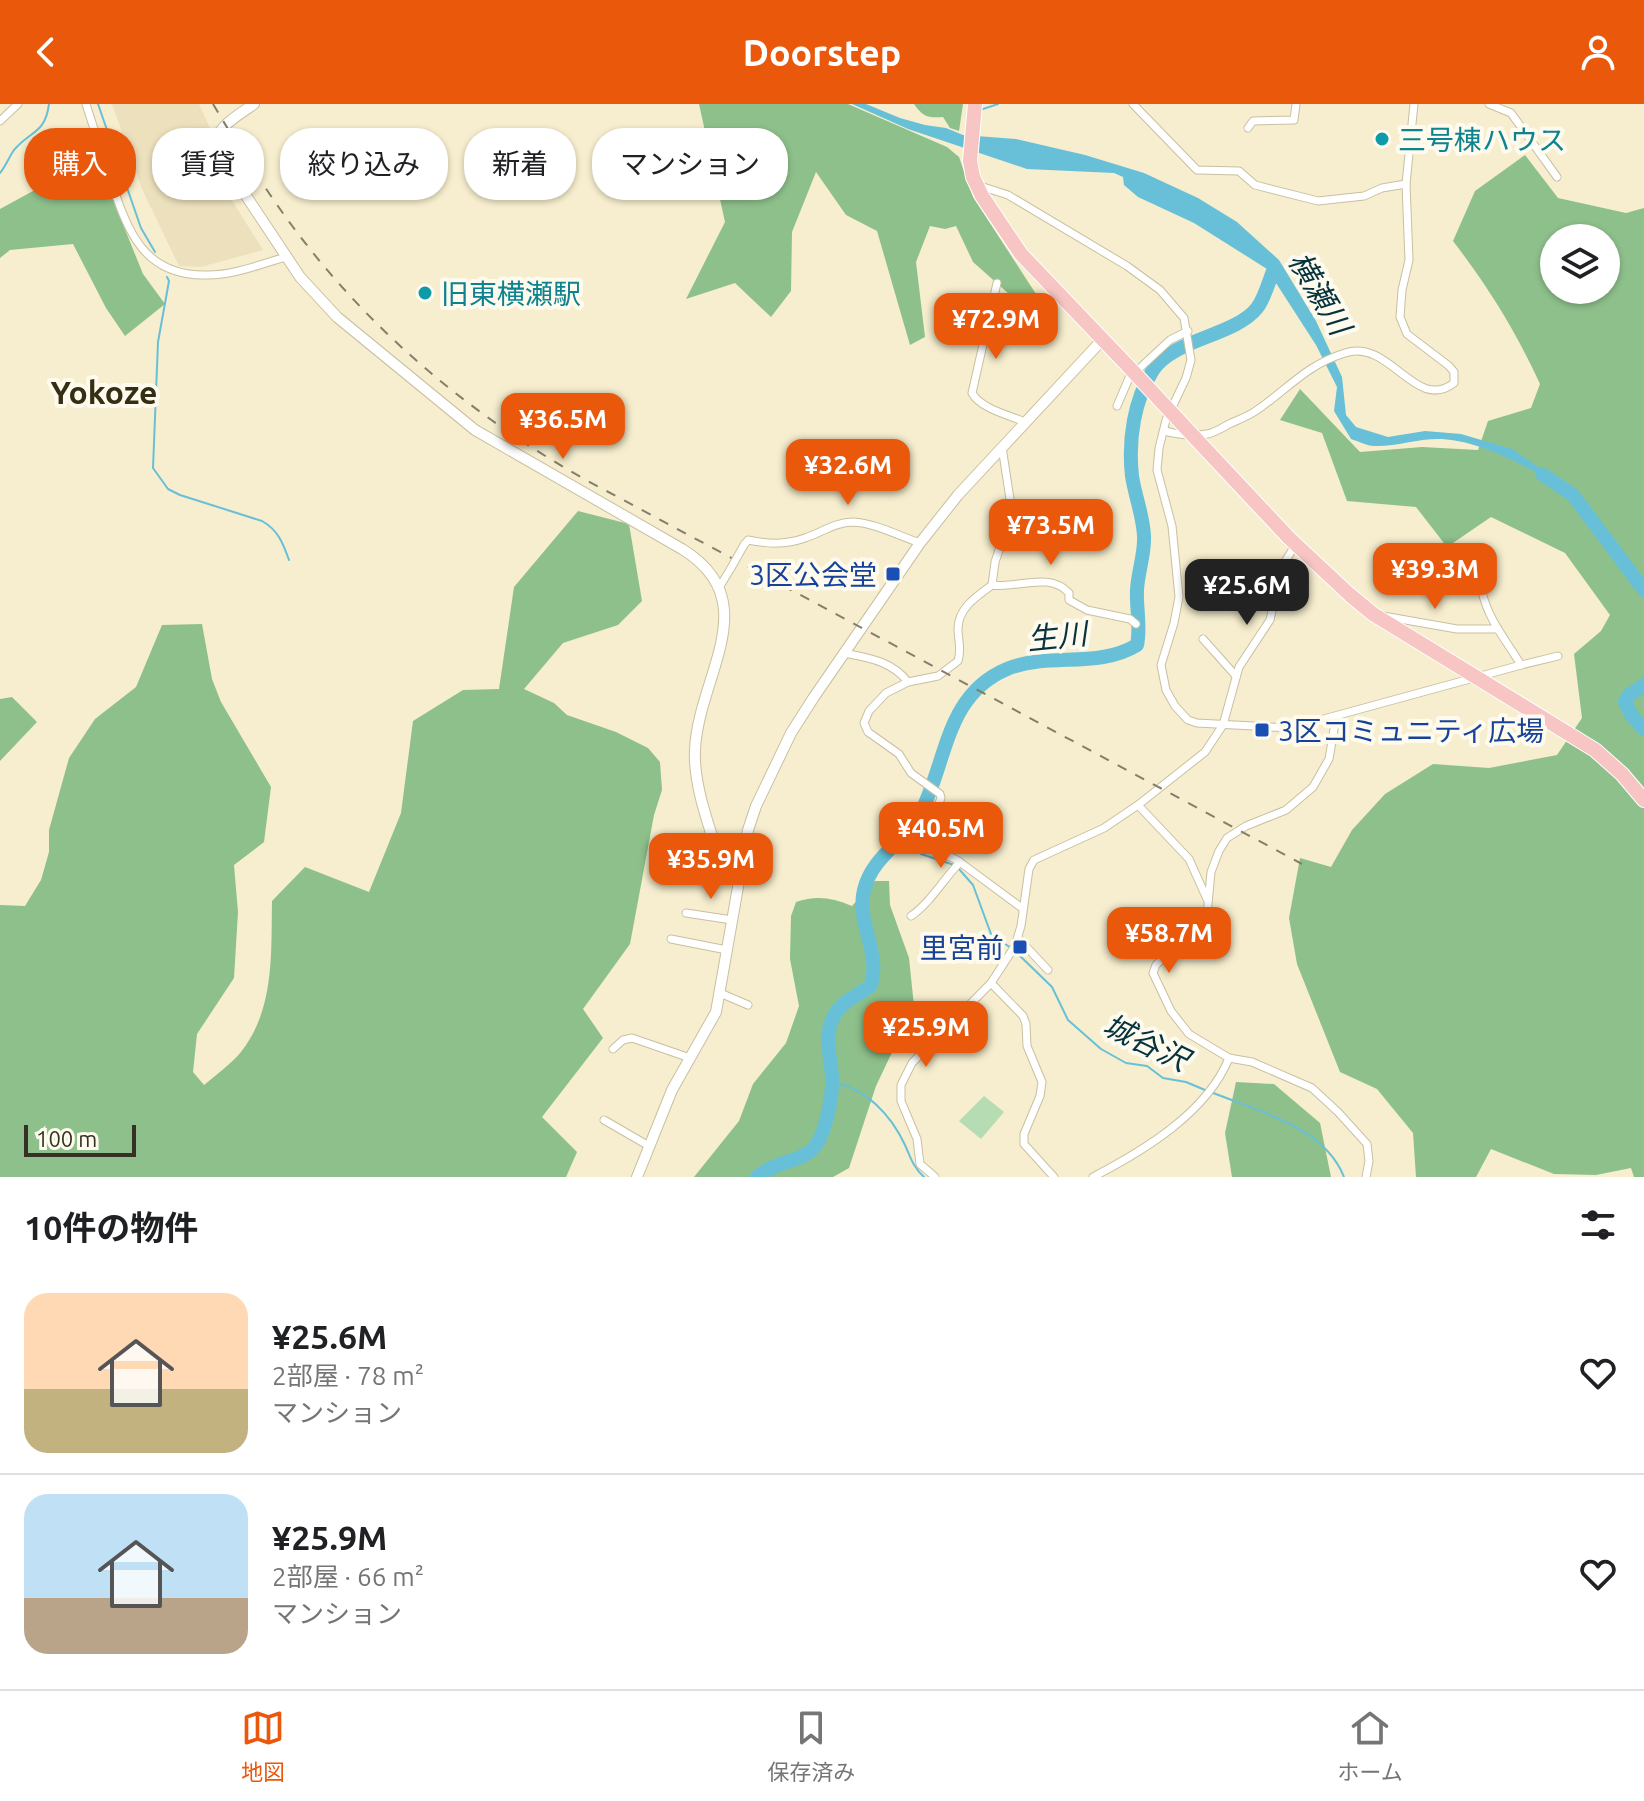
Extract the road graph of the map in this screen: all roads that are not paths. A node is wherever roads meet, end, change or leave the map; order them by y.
1 (18, 104) edge
2 (86, 104) edge
3 (254, 104) edge
4 (975, 104) edge
5 (1133, 104) edge
6 (1296, 104) edge
7 (1414, 104) edge
8 (1489, 104) edge
9 (0, 121) edge
10 (1248, 128) dead end
11 (1557, 177) dead end
12 (1406, 184) junction
13 (976, 185) junction
14 (286, 257) junction
15 (997, 283) dead end
16 (1188, 335) junction
17 (1103, 339) junction
18 (1117, 406) dead end
19 (1025, 422) junction
20 (1164, 431) junction
21 (1002, 447) junction
22 (920, 543) junction
23 (1296, 544) junction
24 (992, 585) junction
25 (720, 586) junction
26 (1482, 592) dead end
27 (1373, 614) junction
28 (1136, 624) dead end
29 (1496, 629) junction
30 (1203, 639) dead end
31 (844, 653) junction
32 (1558, 656) dead end
33 (1521, 665) junction
34 (1236, 676) junction
35 (1475, 678) junction
36 (908, 682) junction
37 (1336, 717) junction
38 (1223, 725) junction
39 (1644, 800) edge
40 (1138, 805) junction
41 (960, 863) junction
42 (738, 879) junction
43 (1208, 901) junction
44 (1022, 908) junction
45 (686, 913) dead end
46 (911, 916) dead end
47 (732, 920) junction
48 (671, 939) dead end
49 (1014, 946) junction
50 (727, 950) junction
51 (1048, 970) dead end
52 (991, 983) junction
53 (720, 993) junction
54 (748, 1005) dead end
55 (613, 1049) dead end
56 (690, 1058) junction
57 (1228, 1060) junction
58 (604, 1120) dead end
59 (649, 1146) junction
60 (637, 1177) edge
61 (935, 1177) edge
62 (1054, 1177) edge
63 (1093, 1177) edge
64 (1366, 1177) edge

1 - 9 street
2 - 14 street
3 - 14 street
4 - 13 highway
5 - 12 street
6 - 10 street
7 - 12 street
8 - 11 street
12 - 20 street
13 - 16 street
13 - 17 highway
14 - 25 street
15 - 19 street
16 - 18 street
16 - 20 street
17 - 19 street
17 - 23 highway, bridge
19 - 21 street
20 - 38 street
21 - 22 street
21 - 24 street
22 - 25 street, bridge
22 - 31 street
23 - 27 highway
23 - 34 street
24 - 28 street
24 - 36 street
25 - 42 street
26 - 29 street
27 - 29 street
27 - 35 highway
29 - 33 street
30 - 34 street
31 - 36 street
31 - 42 street
32 - 33 street
33 - 35 street
34 - 38 street
35 - 37 street
35 - 39 highway
36 - 41 street
37 - 38 street
37 - 43 street
38 - 40 street
40 - 43 street
40 - 44 street
41 - 44 street
41 - 46 street
42 - 47 street
43 - 57 street
44 - 49 street
45 - 47 street
47 - 50 street
48 - 50 street
49 - 51 street
49 - 52 street
50 - 53 street
52 - 61 street
52 - 62 street
53 - 54 street
53 - 56 street
55 - 56 street
56 - 59 street
57 - 63 street
57 - 64 street
58 - 59 street
59 - 60 street

